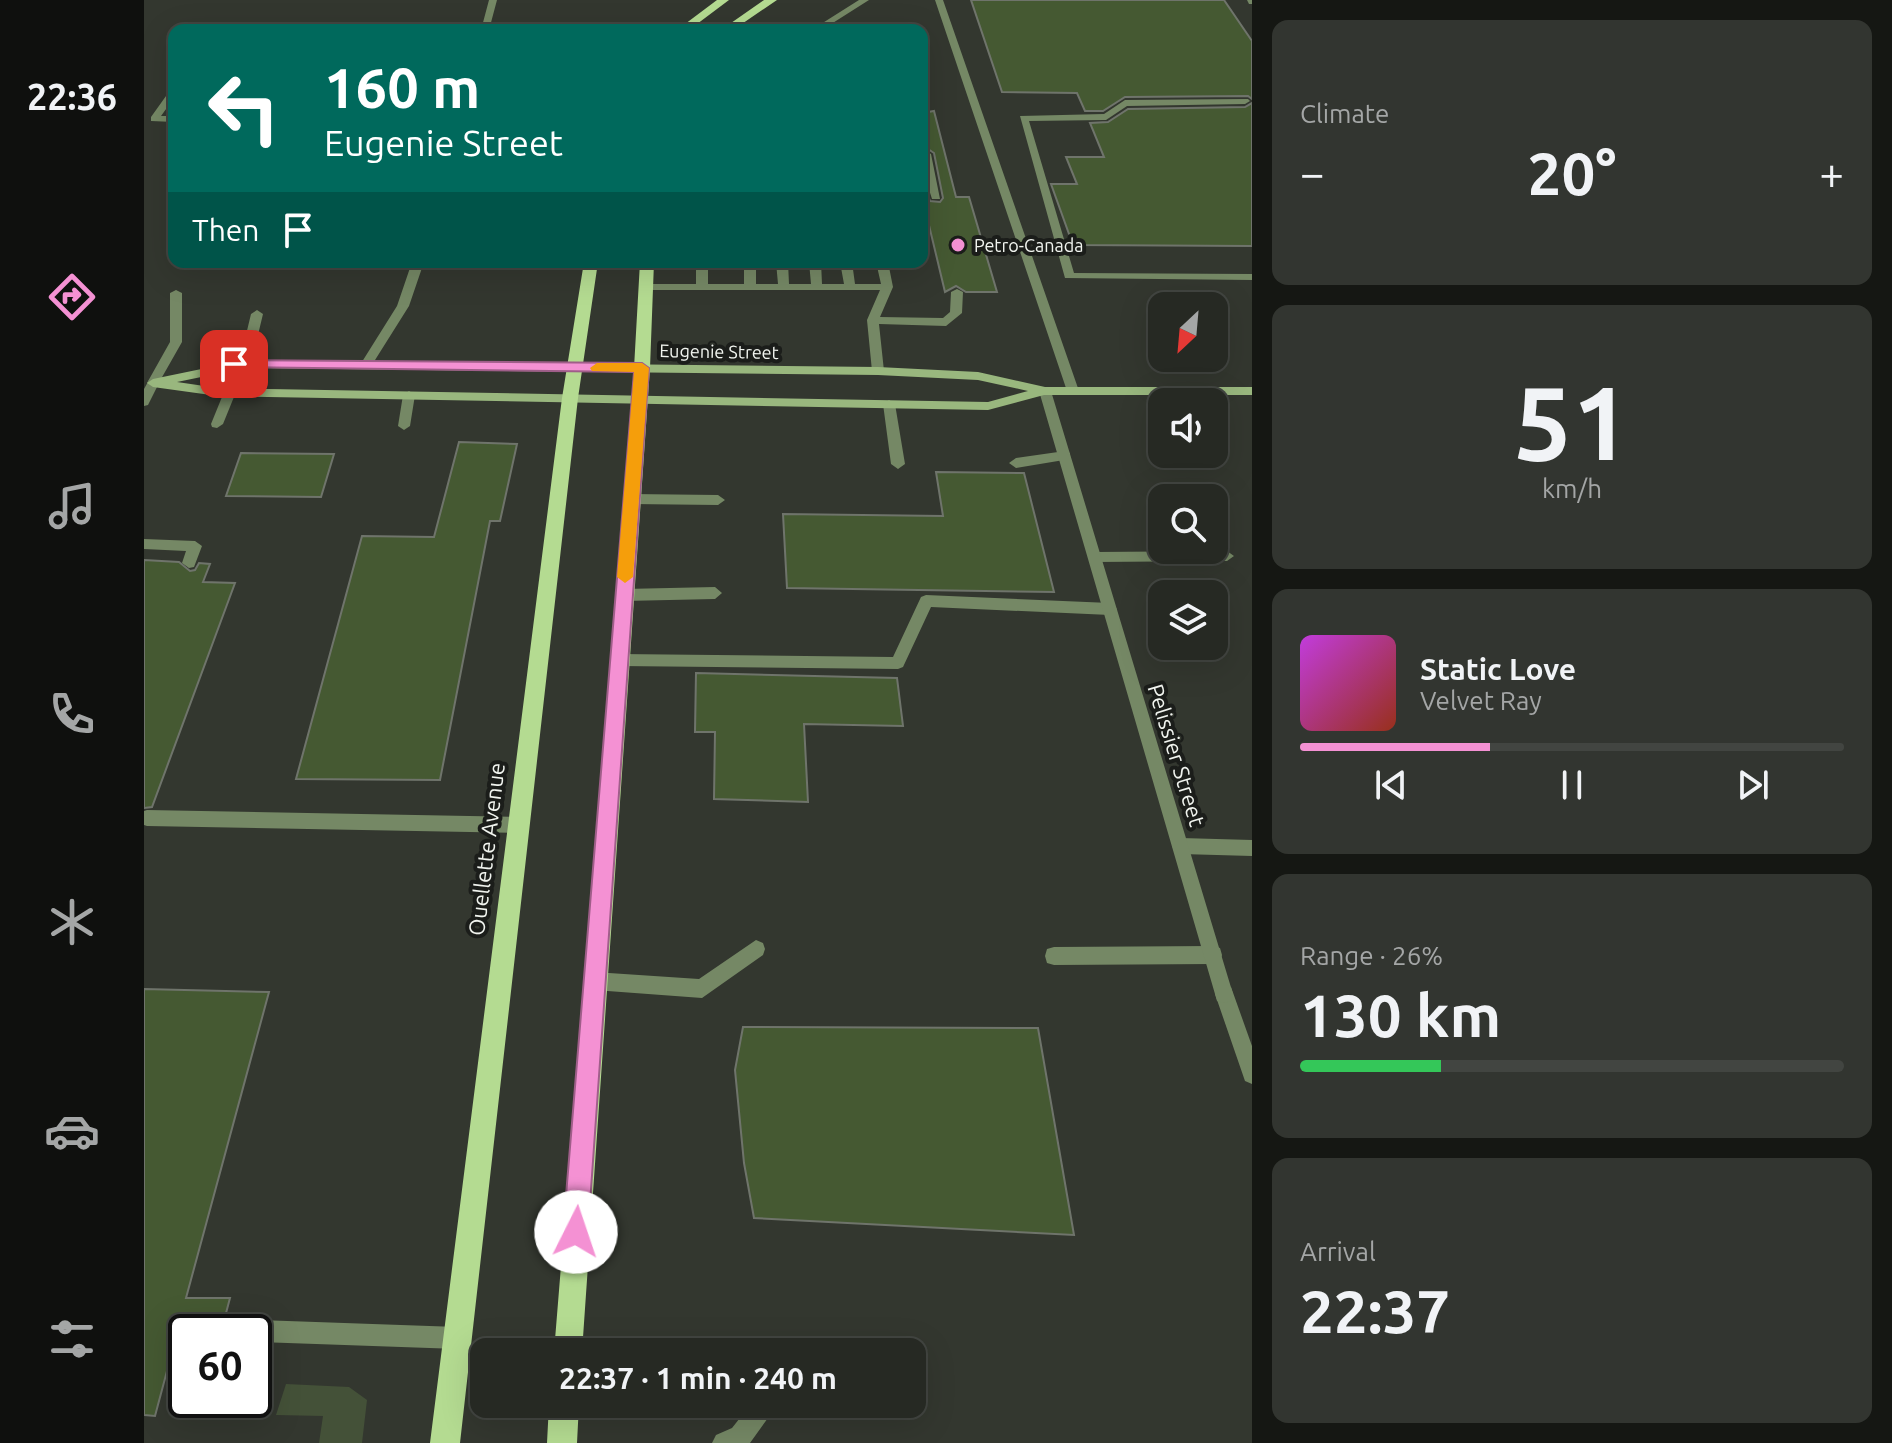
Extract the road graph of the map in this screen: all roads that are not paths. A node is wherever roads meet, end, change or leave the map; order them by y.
1 (493, 0) edge
2 (724, 0) edge
3 (772, 0) edge
4 (865, 0) edge
5 (939, 0) edge
6 (487, 24) edge
7 (690, 24) edge
8 (734, 24) edge
9 (825, 24) dead end
10 (168, 99) edge
11 (1245, 101) dead end
12 (168, 119) edge
13 (928, 180) edge
14 (936, 197) dead end
15 (416, 268) edge
16 (590, 268) edge
17 (647, 268) edge
18 (702, 268) edge
19 (750, 268) edge
20 (782, 268) edge
21 (815, 268) edge
22 (847, 268) edge
23 (883, 268) edge
24 (1252, 277) edge
25 (646, 287) junction
26 (702, 287) junction
27 (750, 287) junction
28 (784, 287) junction
29 (817, 287) junction
30 (850, 287) junction
31 (887, 287) junction
32 (957, 292) dead end
33 (176, 293) dead end
34 (257, 314) dead end
35 (873, 320) junction
36 (245, 364) junction
37 (366, 365) junction
38 (575, 368) junction
39 (642, 368) junction
40 (878, 371) junction
41 (148, 382) edge
42 (1045, 391) junction
43 (1073, 391) junction
44 (1252, 391) edge
45 (230, 392) junction
46 (1228, 392) edge
47 (409, 395) junction
48 (1148, 395) edge
49 (570, 398) junction
50 (639, 399) junction
51 (144, 402) edge
52 (889, 404) junction
53 (217, 424) dead end
54 (404, 426) dead end
55 (1065, 456) junction
56 (1016, 463) dead end
57 (898, 464) dead end
58 (631, 499) junction
59 (718, 500) dead end
60 (144, 544) edge
61 (1095, 557) junction
62 (1148, 557) edge
63 (189, 563) dead end
64 (715, 593) dead end
65 (624, 595) junction
66 (1110, 609) junction
67 (619, 660) junction
68 (147, 818) dead end
69 (519, 825) junction
70 (1181, 846) junction
71 (1252, 848) edge
72 (756, 949) dead end
73 (1213, 955) junction
74 (1054, 956) dead end
75 (594, 981) junction
76 (1252, 1074) edge
77 (272, 1331) edge
78 (458, 1338) junction
79 (569, 1338) edge
80 (563, 1418) edge
81 (755, 1418) edge
82 (445, 1443) edge
83 (562, 1443) edge
84 (724, 1443) edge

1 - 6 street
2 - 7 main road
3 - 8 main road
4 - 9 street
5 - 43 street
10 - 12 street
11 - 24 street
13 - 14 street
15 - 37 street
16 - 38 main road, Ouellette Avenue
17 - 25 main road
18 - 26 street
19 - 27 street
20 - 28 street
21 - 29 street
22 - 30 street
23 - 31 street
25 - 26 street
25 - 39 main road
26 - 27 street
27 - 28 street
28 - 29 street
29 - 30 street
30 - 31 street
31 - 35 street
32 - 35 street
33 - 41 street
34 - 36 street
35 - 40 street
36 - 37 street, Eugenie Street
36 - 41 street, Eugenie Street
37 - 38 street, Eugenie Street
38 - 39 street, Eugenie Street
38 - 49 main road, Ouellette Avenue
39 - 40 street, Eugenie Street
39 - 50 main road
40 - 42 street, Eugenie Street
41 - 45 street, Eugenie Street
41 - 51 street
42 - 43 street, Eugenie Street
42 - 52 street, Eugenie Street
42 - 55 street, Pelissier Street
43 - 48 street, Eugenie Street
44 - 46 street, Eugenie Street
45 - 47 street, Eugenie Street
45 - 53 street
47 - 49 street, Eugenie Street
47 - 54 street
49 - 50 street, Eugenie Street
49 - 69 main road, Ouellette Avenue
50 - 52 street, Eugenie Street
50 - 58 main road
52 - 57 street
55 - 56 street
55 - 61 street, Pelissier Street
58 - 59 street
58 - 65 main road
60 - 63 street
61 - 62 street
61 - 66 street, Pelissier Street
64 - 65 street
65 - 67 main road
66 - 67 street
66 - 70 street, Pelissier Street
67 - 75 main road
68 - 69 street
69 - 78 main road, Ouellette Avenue
70 - 71 street
70 - 73 street, Pelissier Street
72 - 75 street
73 - 74 street
73 - 76 street, Pelissier Street
75 - 79 main road
77 - 78 street
78 - 82 main road, Ouellette Avenue
80 - 83 main road
81 - 84 street

